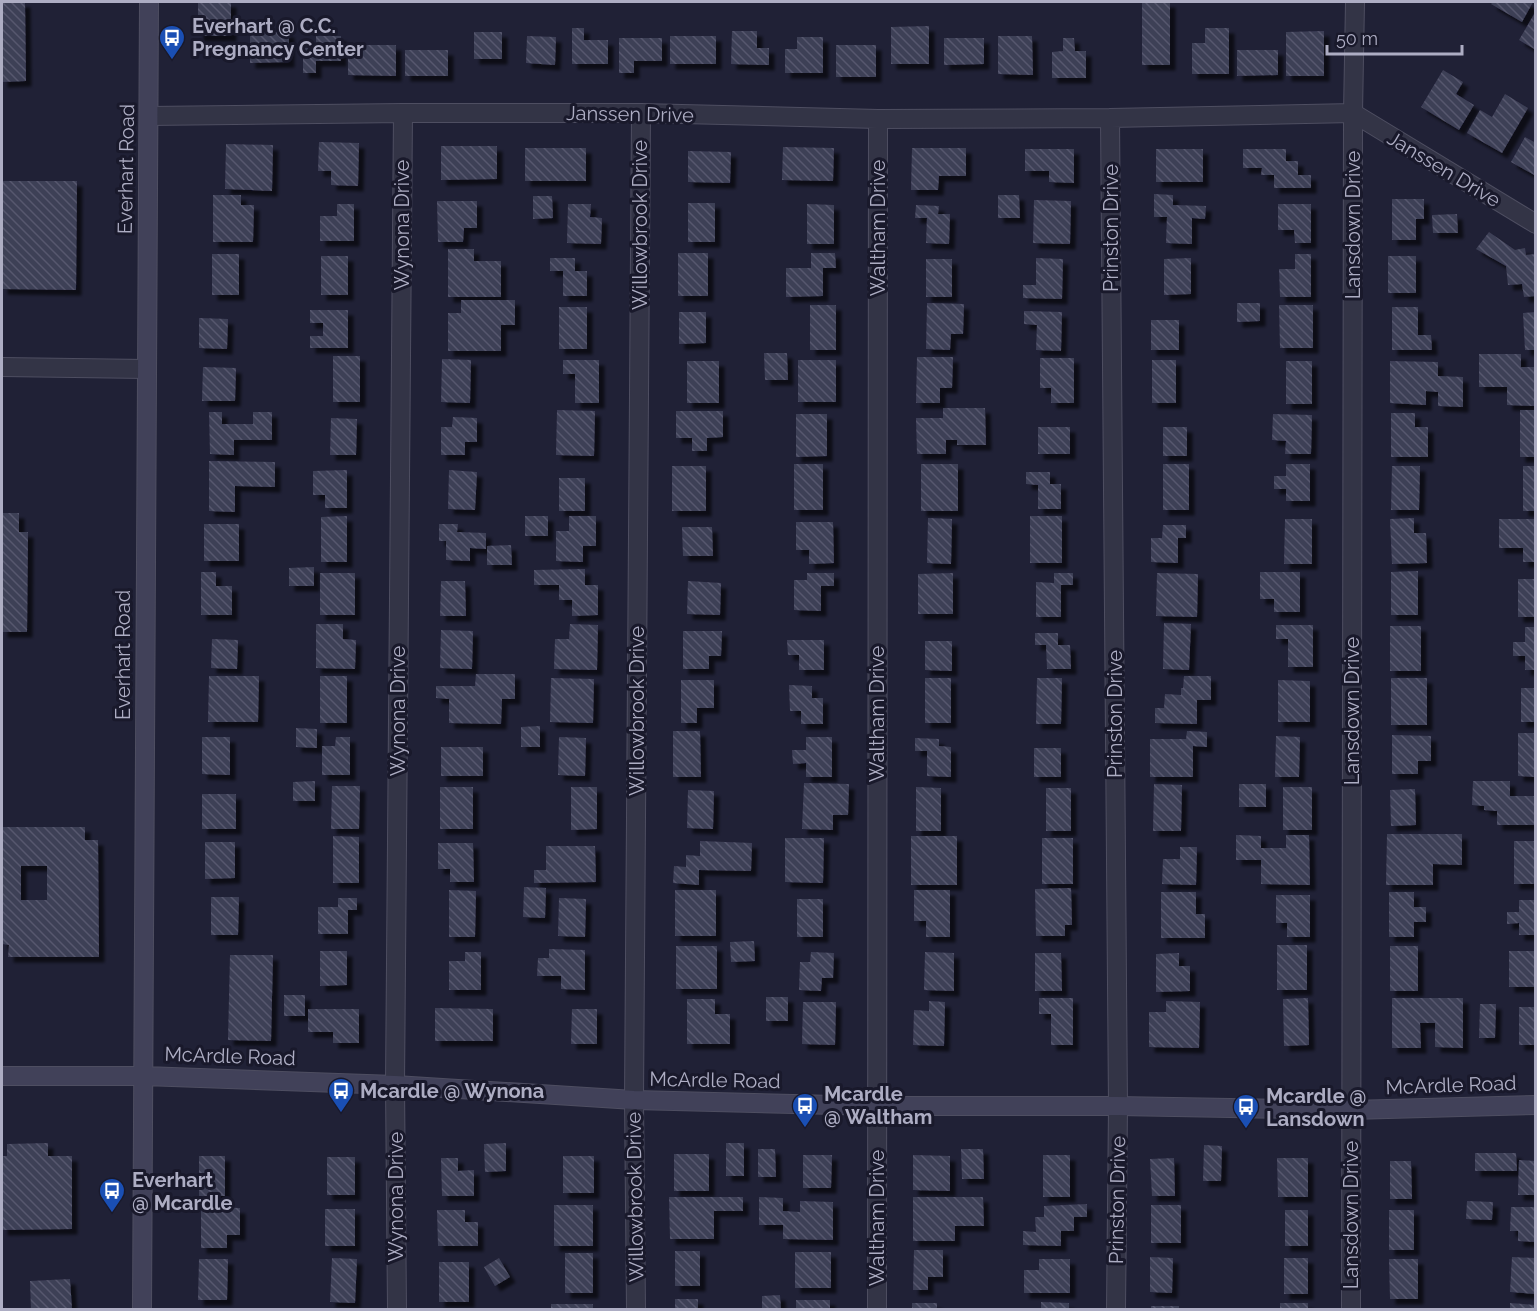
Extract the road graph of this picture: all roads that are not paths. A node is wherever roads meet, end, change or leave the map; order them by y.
1 (149, 2) edge
2 (1356, 2) edge
3 (403, 113) junction
4 (641, 113) junction
5 (1353, 113) junction
6 (149, 116) junction
7 (1110, 118) junction
8 (878, 119) junction
9 (1536, 224) edge
10 (2, 367) edge
11 (146, 369) junction
12 (2, 1076) edge
13 (144, 1076) junction
14 (396, 1085) junction
15 (634, 1100) junction
16 (1536, 1104) edge
17 (877, 1106) junction
18 (1118, 1106) junction
19 (1351, 1110) junction
20 (142, 1310) edge
21 (397, 1310) edge
22 (636, 1310) edge
23 (878, 1310) edge
24 (1116, 1310) edge
25 (1351, 1310) edge

1 - 6 main road, Everhart Road
2 - 5 street, Lansdown Drive
3 - 4 street, Janssen Drive
3 - 6 street, Janssen Drive
3 - 14 street, Wynona Drive
4 - 8 street, Janssen Drive
4 - 15 street, Willowbrook Drive
5 - 7 street
5 - 9 street, Janssen Drive
5 - 19 street, Lansdown Drive
6 - 11 main road, Everhart Road
7 - 8 street, Janssen Drive
7 - 18 street, Prinston Drive
8 - 17 street, Waltham Drive
10 - 11 street
11 - 13 main road, Everhart Road
12 - 13 main road, McArdle Road
13 - 14 main road, McArdle Road
13 - 20 main road, Everhart Road
14 - 15 main road, McArdle Road
14 - 21 street, Wynona Drive
15 - 17 main road, McArdle Road
15 - 22 street, Willowbrook Drive
16 - 19 main road, McArdle Road
17 - 18 main road, McArdle Road
17 - 23 street, Waltham Drive
18 - 19 main road, McArdle Road
18 - 24 street, Prinston Drive
19 - 25 street, Lansdown Drive

